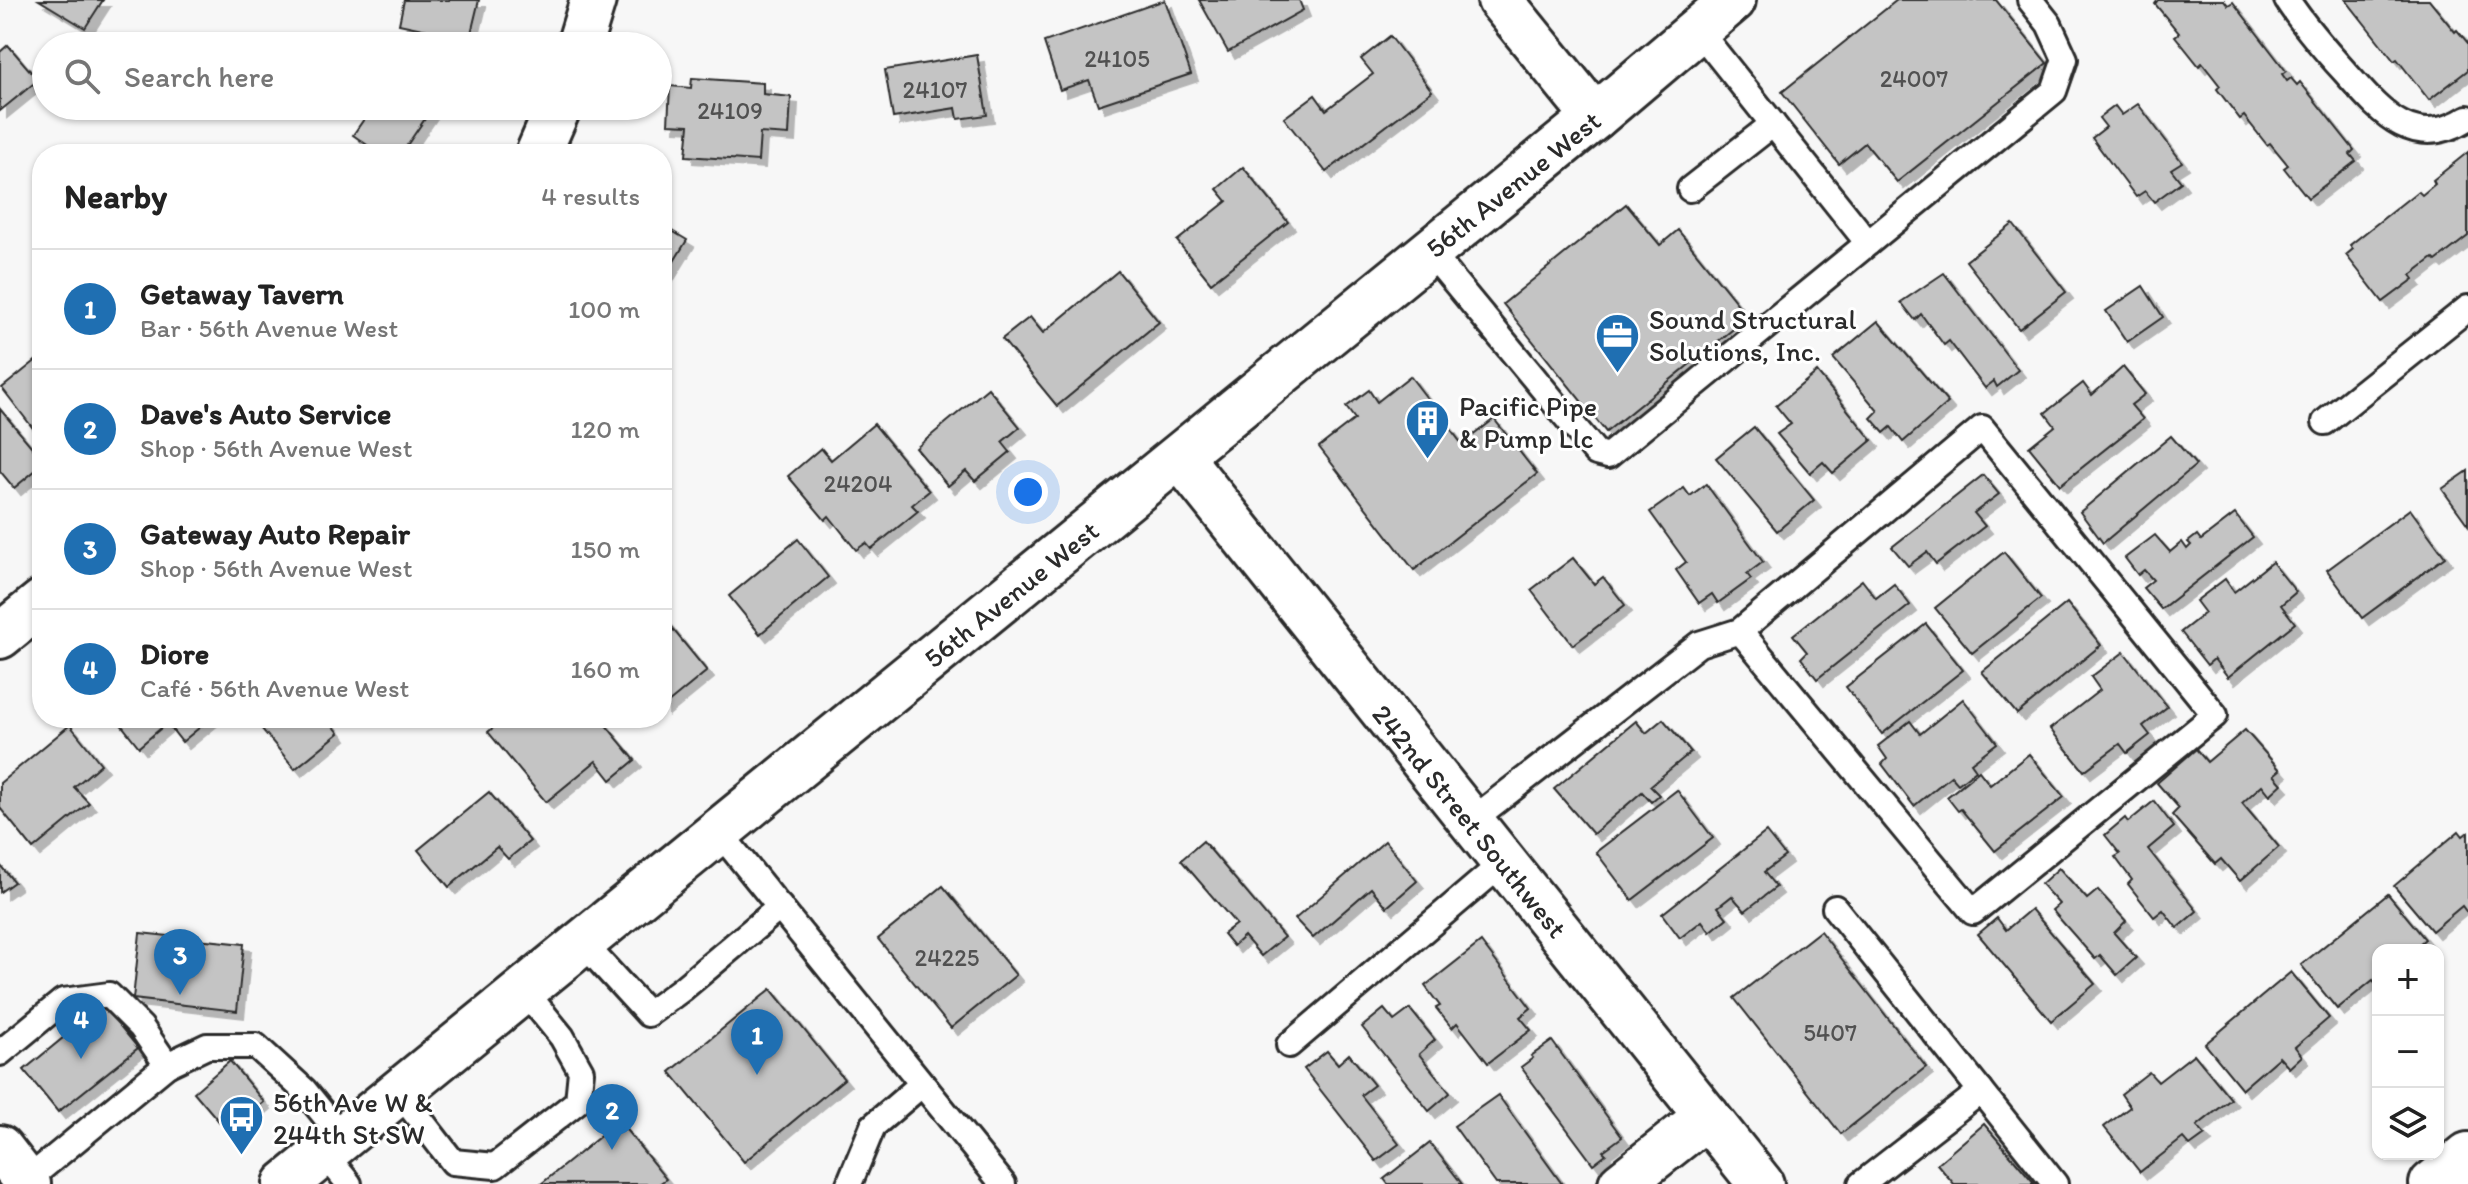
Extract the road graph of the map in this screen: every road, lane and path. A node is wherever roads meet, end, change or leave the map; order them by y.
1 (593, 0) edge
2 (1500, 0) edge
3 (1733, 0) edge
4 (2030, 0) edge
5 (2287, 0) edge
6 (1698, 30) junction
7 (583, 32) edge
8 (1595, 117) junction
9 (2468, 118) edge
10 (553, 120) edge
11 (1773, 124) junction
12 (542, 144) edge
13 (1690, 189) dead end
14 (1868, 243) junction
15 (1430, 252) junction
16 (2468, 308) edge
17 (2325, 422) dead end
18 (1180, 457) junction
19 (32, 610) edge
20 (1740, 631) junction
21 (0, 636) edge
22 (1471, 821) junction
23 (719, 832) junction
24 (1504, 862) junction
25 (780, 907) junction
26 (1835, 908) dead end
27 (583, 943) junction
28 (524, 990) junction
29 (1289, 1045) dead end
30 (0, 1053) edge
31 (167, 1065) junction
32 (922, 1084) junction
33 (1981, 1091) junction
34 (399, 1092) junction
35 (1707, 1116) junction
36 (0, 1148) edge
37 (339, 1158) edge
38 (27, 1183) edge
39 (286, 1184) edge
40 (849, 1184) edge
41 (1003, 1184) edge
42 (1621, 1184) edge
43 (1761, 1184) edge
44 (1861, 1184) edge
45 (2055, 1184) edge

1 - 7 main road
2 - 8 main road
3 - 6 main road, 56th Avenue West
4 - 14 lane
5 - 9 lane
6 - 8 main road, 56th Avenue West
6 - 11 lane
8 - 15 main road, 56th Avenue West
10 - 12 main road
11 - 13 lane
11 - 14 lane
14 - 15 lane
15 - 18 main road, 56th Avenue West
16 - 17 lane
18 - 22 main road, 242nd Street Southwest
18 - 23 main road, 56th Avenue West
19 - 21 main road
20 - 20 lane
20 - 22 lane
22 - 24 main road, 242nd Street Southwest
23 - 25 lane
23 - 27 main road, 56th Avenue West
24 - 29 lane
24 - 35 main road, 242nd Street Southwest
25 - 27 lane
25 - 32 lane
26 - 33 lane
27 - 28 main road, 56th Avenue West
28 - 34 main road, 56th Avenue West
28 - 34 lane
30 - 31 lane
31 - 37 lane
31 - 38 lane
32 - 40 lane
32 - 41 lane
33 - 44 lane
33 - 45 lane
34 - 37 main road, 56th Avenue West
35 - 42 main road
35 - 43 main road, 242nd Street Southwest
36 - 38 main road
37 - 39 main road, 56th Avenue West

